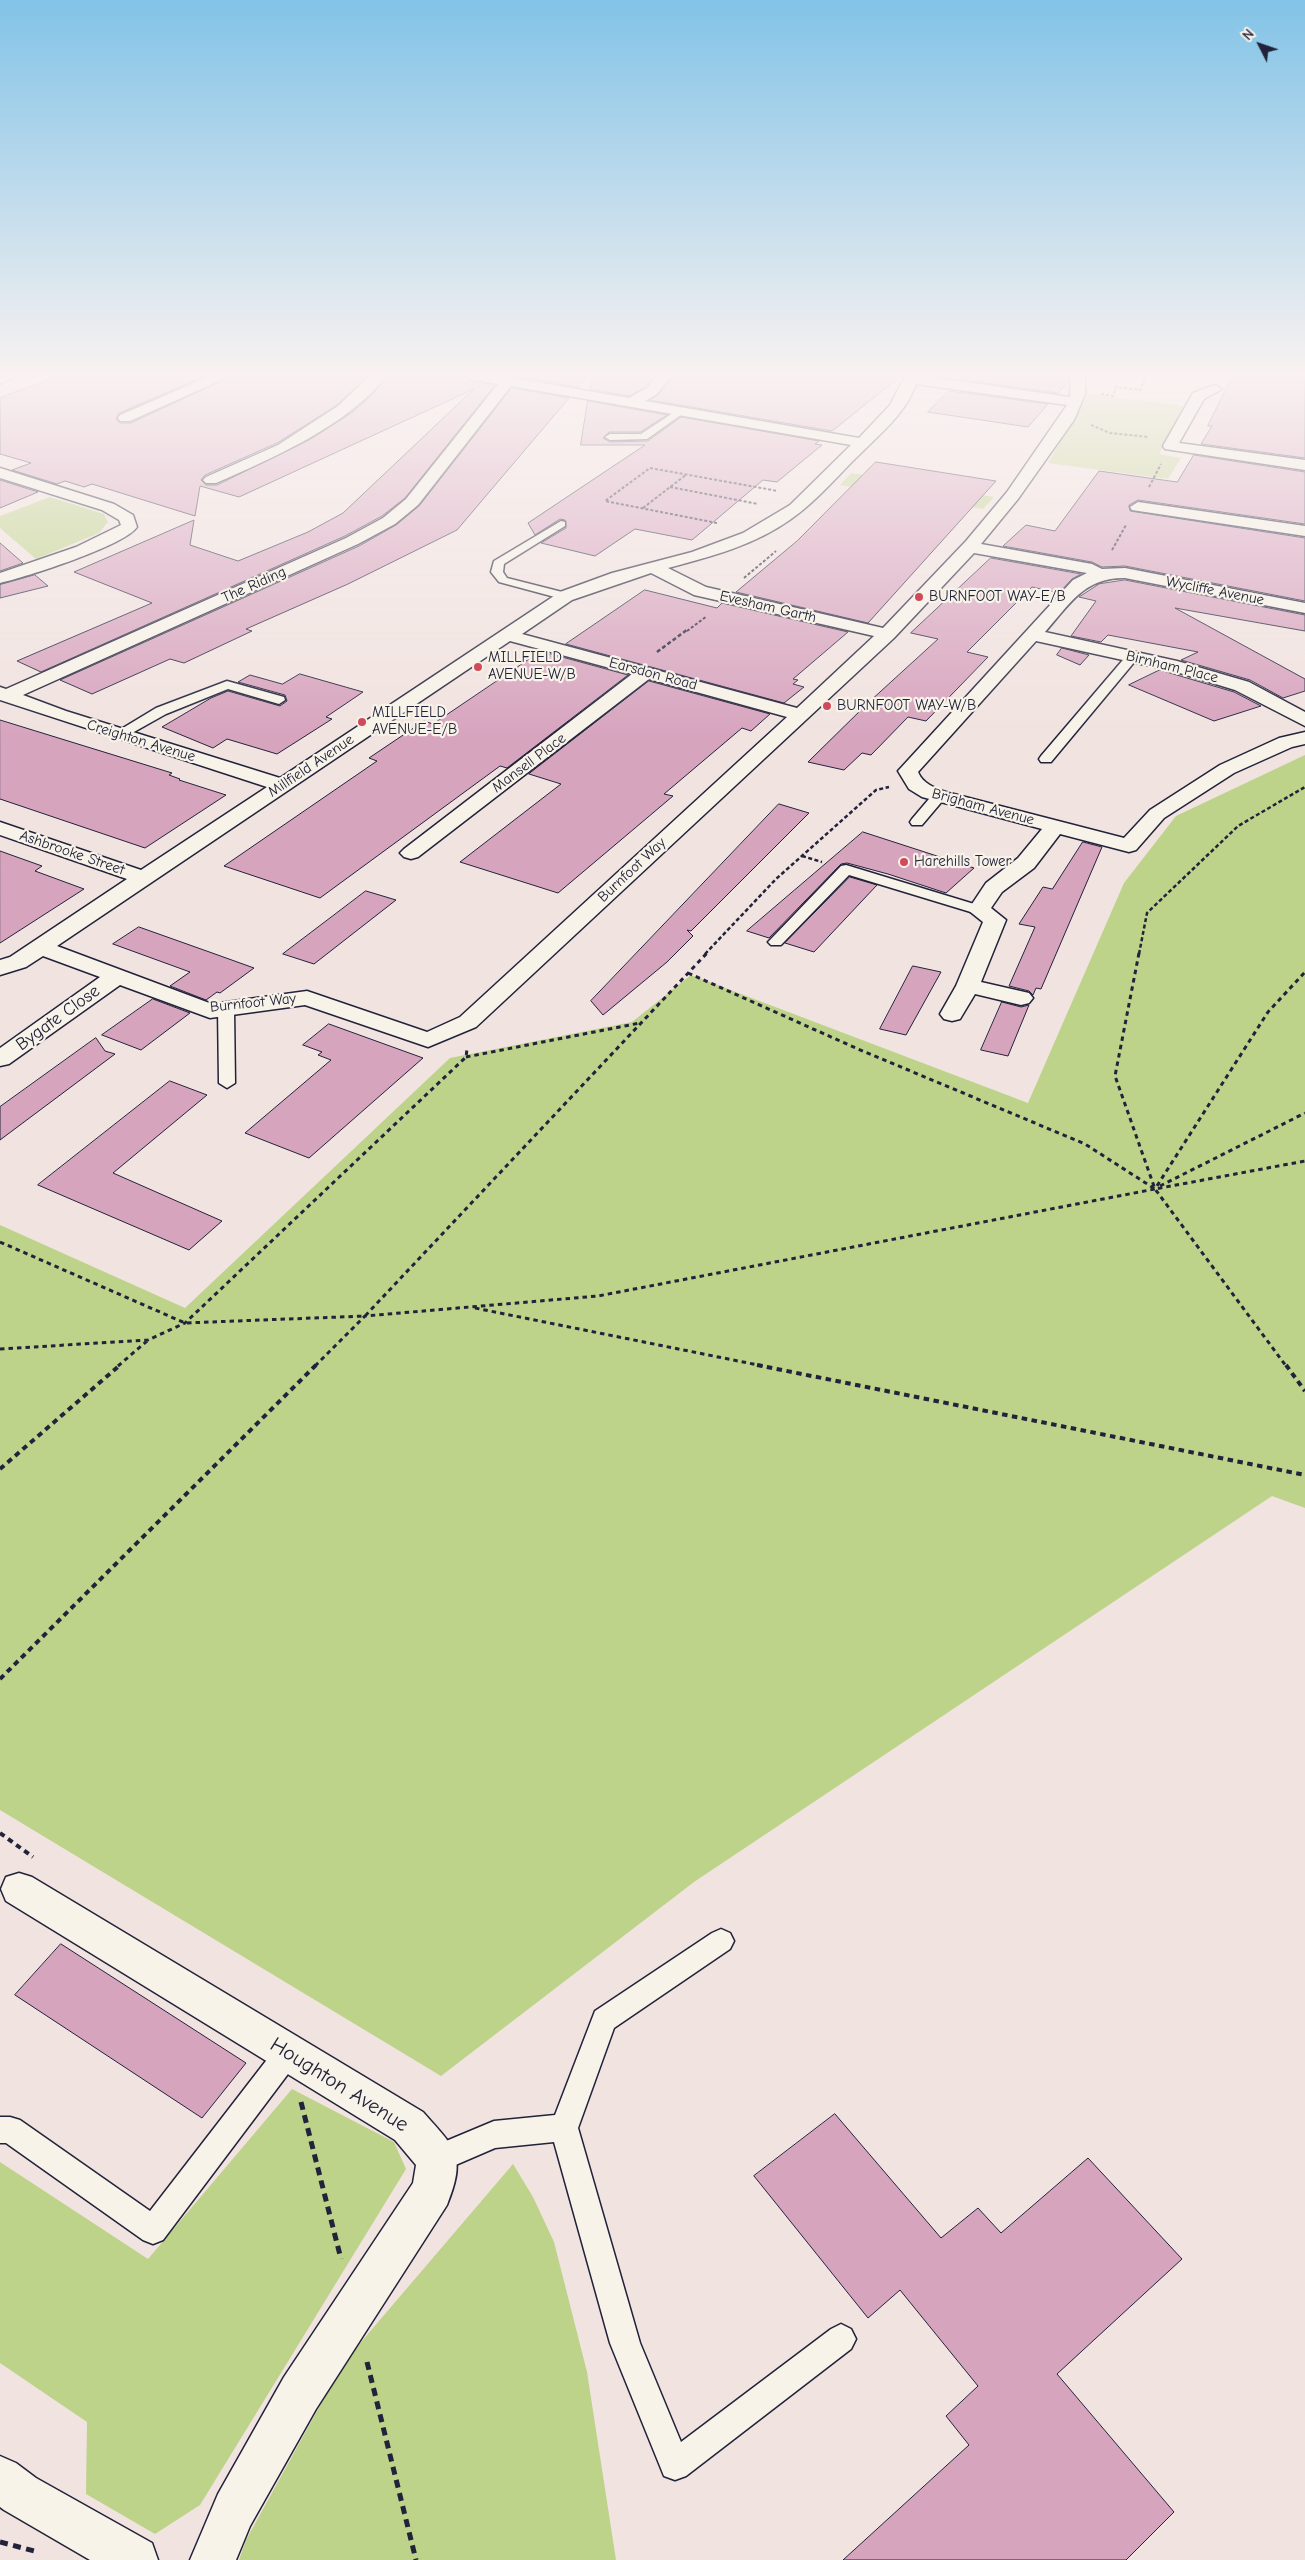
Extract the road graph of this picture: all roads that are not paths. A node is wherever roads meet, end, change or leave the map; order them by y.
1 (71, 495) edge
2 (417, 495) edge
3 (810, 495) edge
4 (1014, 495) edge
5 (1129, 520) road end
6 (561, 524) dead end
7 (1305, 531) edge
8 (971, 547) junction
9 (652, 567) junction
10 (1098, 574) junction
11 (0, 578) edge
12 (566, 596) junction
13 (1305, 608) edge
14 (888, 634) junction
15 (507, 635) junction
16 (1032, 635) junction
17 (1132, 657) junction
18 (647, 672) junction
19 (2, 694) edge
20 (279, 700) dead end
21 (799, 714) junction
22 (1305, 720) edge
23 (120, 734) junction
24 (1305, 738) edge
25 (1046, 759) dead end
26 (283, 785) junction
27 (940, 796) junction
28 (917, 822) dead end
29 (1056, 827) junction
30 (0, 828) edge
31 (411, 853) dead end
32 (144, 878) junction
33 (979, 910) junction
34 (776, 942) dead end
35 (40, 947) junction
36 (0, 968) edge
37 (117, 976) junction
38 (968, 986) junction
39 (1021, 998) dead end
40 (226, 1009) junction
41 (952, 1014) dead end
42 (0, 1059) edge
43 (227, 1083) dead end
44 (30, 1876) road end
45 (721, 1942) dead end
46 (288, 2053) junction
47 (564, 2128) junction
48 (0, 2130) edge
49 (437, 2159) junction
50 (841, 2339) dead end
51 (0, 2479) edge
52 (135, 2560) edge
53 (213, 2560) edge

1 - 11 street
2 - 19 street, The Riding
3 - 9 street, Millfield Avenue
4 - 8 street, Burnfoot Way
5 - 7 street
6 - 12 lane
8 - 10 street
8 - 14 street, Burnfoot Way
9 - 12 street, Millfield Avenue
9 - 14 street, Evesham Garth
10 - 13 street, Wycliffe Avenue
10 - 16 street, Brigham Avenue
12 - 15 street, Millfield Avenue
14 - 21 street, Burnfoot Way
15 - 18 street, Earsdon Road
15 - 26 street, Millfield Avenue
16 - 17 street, Birnham Place
16 - 27 street, Brigham Avenue
17 - 22 street, Birnham Place
17 - 25 lane
18 - 21 street, Earsdon Road
18 - 31 street, Mansell Place
19 - 23 street, Creighton Avenue
20 - 23 lane
21 - 40 street, Burnfoot Way
23 - 26 street, Creighton Avenue
24 - 29 street, Brigham Avenue
26 - 32 street, Millfield Avenue
27 - 28 lane
27 - 29 street, Brigham Avenue
29 - 33 street
30 - 32 street, Ashbrooke Street
32 - 35 street, Millfield Avenue
33 - 34 lane
33 - 38 street
35 - 36 street, Millfield Avenue
35 - 37 street, Burnfoot Way
37 - 40 street, Burnfoot Way
37 - 42 street, Bygate Close
38 - 39 street
38 - 41 street
40 - 43 lane
44 - 46 street, Houghton Avenue
45 - 47 lane
46 - 48 lane
46 - 49 street, Houghton Avenue
47 - 49 lane
47 - 50 lane
49 - 53 street
51 - 52 street

